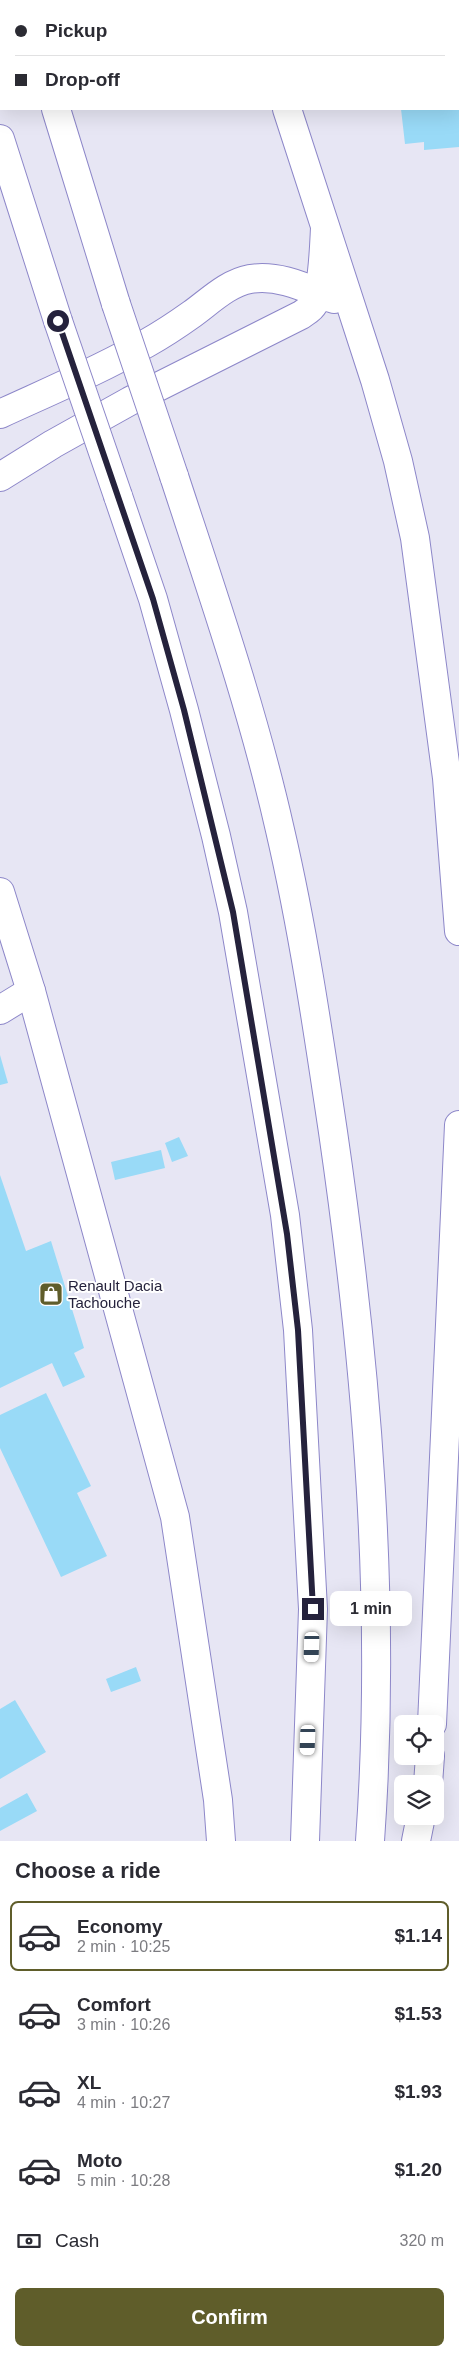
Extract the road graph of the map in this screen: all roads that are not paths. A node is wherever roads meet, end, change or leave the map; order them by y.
1 (56, 110) edge
2 (287, 110) edge
3 (0, 139) edge
4 (325, 228) junction
5 (318, 293) junction
6 (352, 306) junction
7 (0, 414) edge
8 (0, 477) edge
9 (0, 892) edge
10 (459, 931) edge
11 (31, 991) junction
12 (0, 1010) edge
13 (459, 1125) edge
14 (432, 1715) edge
15 (419, 1825) edge
16 (221, 1841) edge
17 (306, 1841) edge
18 (370, 1841) edge
19 (416, 1841) edge

1 - 18 main road, bridge
2 - 4 main road
3 - 17 main road, bridge
4 - 5 main road
4 - 6 main road
5 - 6 main road
5 - 7 main road
5 - 8 main road
6 - 10 main road
9 - 11 main road
11 - 12 main road
11 - 16 main road
13 - 14 main road
15 - 19 main road

